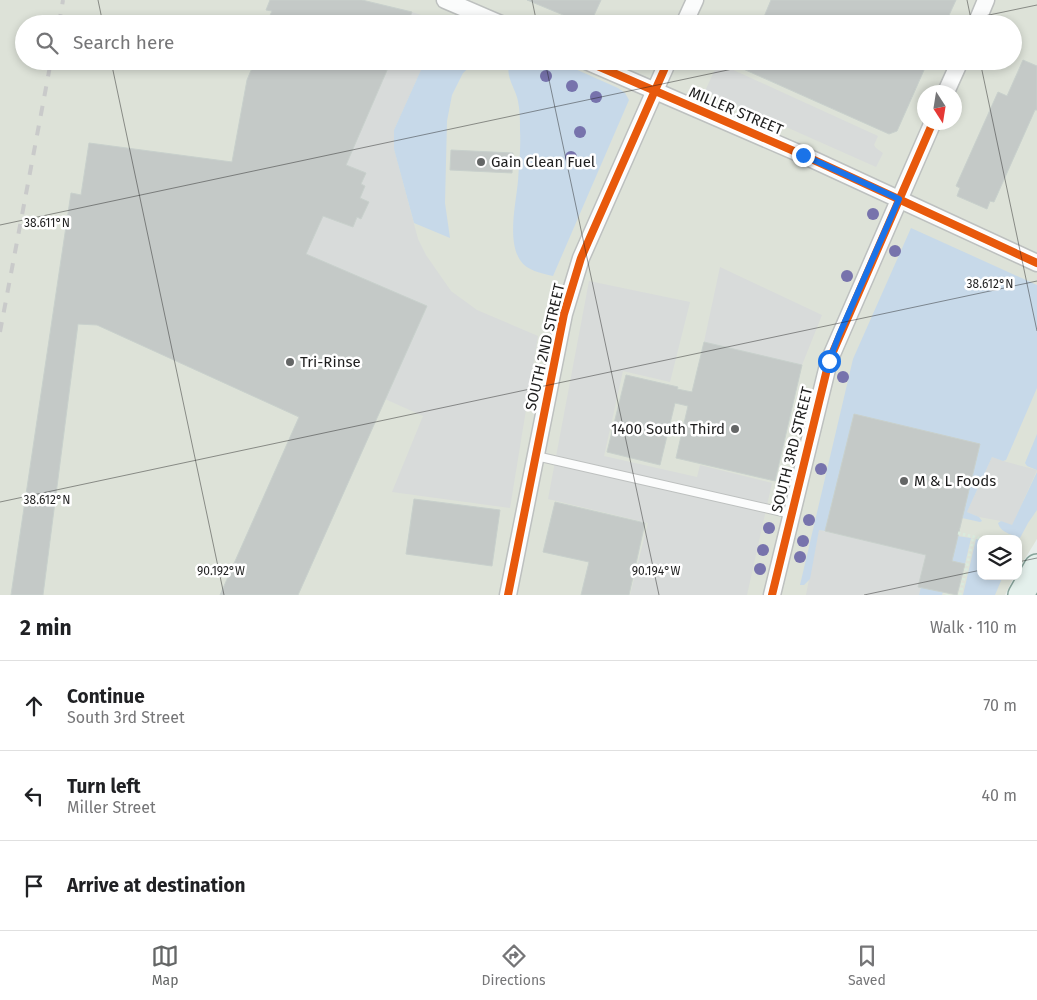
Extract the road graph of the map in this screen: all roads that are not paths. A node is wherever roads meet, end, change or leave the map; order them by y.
1 (446, 0) edge
2 (695, 0) edge
3 (986, 0) edge
4 (480, 15) edge
5 (688, 15) edge
6 (980, 15) edge
7 (607, 70) edge
8 (664, 70) edge
9 (956, 70) edge
10 (949, 85) edge
11 (655, 91) junction
12 (929, 130) edge
13 (899, 199) junction
14 (1037, 263) edge
15 (536, 456) junction
16 (791, 514) junction
17 (1037, 567) edge
18 (508, 595) edge
19 (772, 595) edge
20 (1021, 595) edge

1 - 4 street
2 - 5 street
3 - 6 street
7 - 11 street, MILLER STREET
8 - 11 street, SOUTH 2ND STREET
9 - 10 street
11 - 13 street, MILLER STREET
11 - 15 street, SOUTH 2ND STREET
12 - 13 street, SOUTH 3RD STREET
13 - 14 street, MILLER STREET
13 - 16 street, SOUTH 3RD STREET
15 - 16 lane
15 - 18 street, SOUTH 2ND STREET
16 - 19 street, SOUTH 3RD STREET
17 - 20 main road

